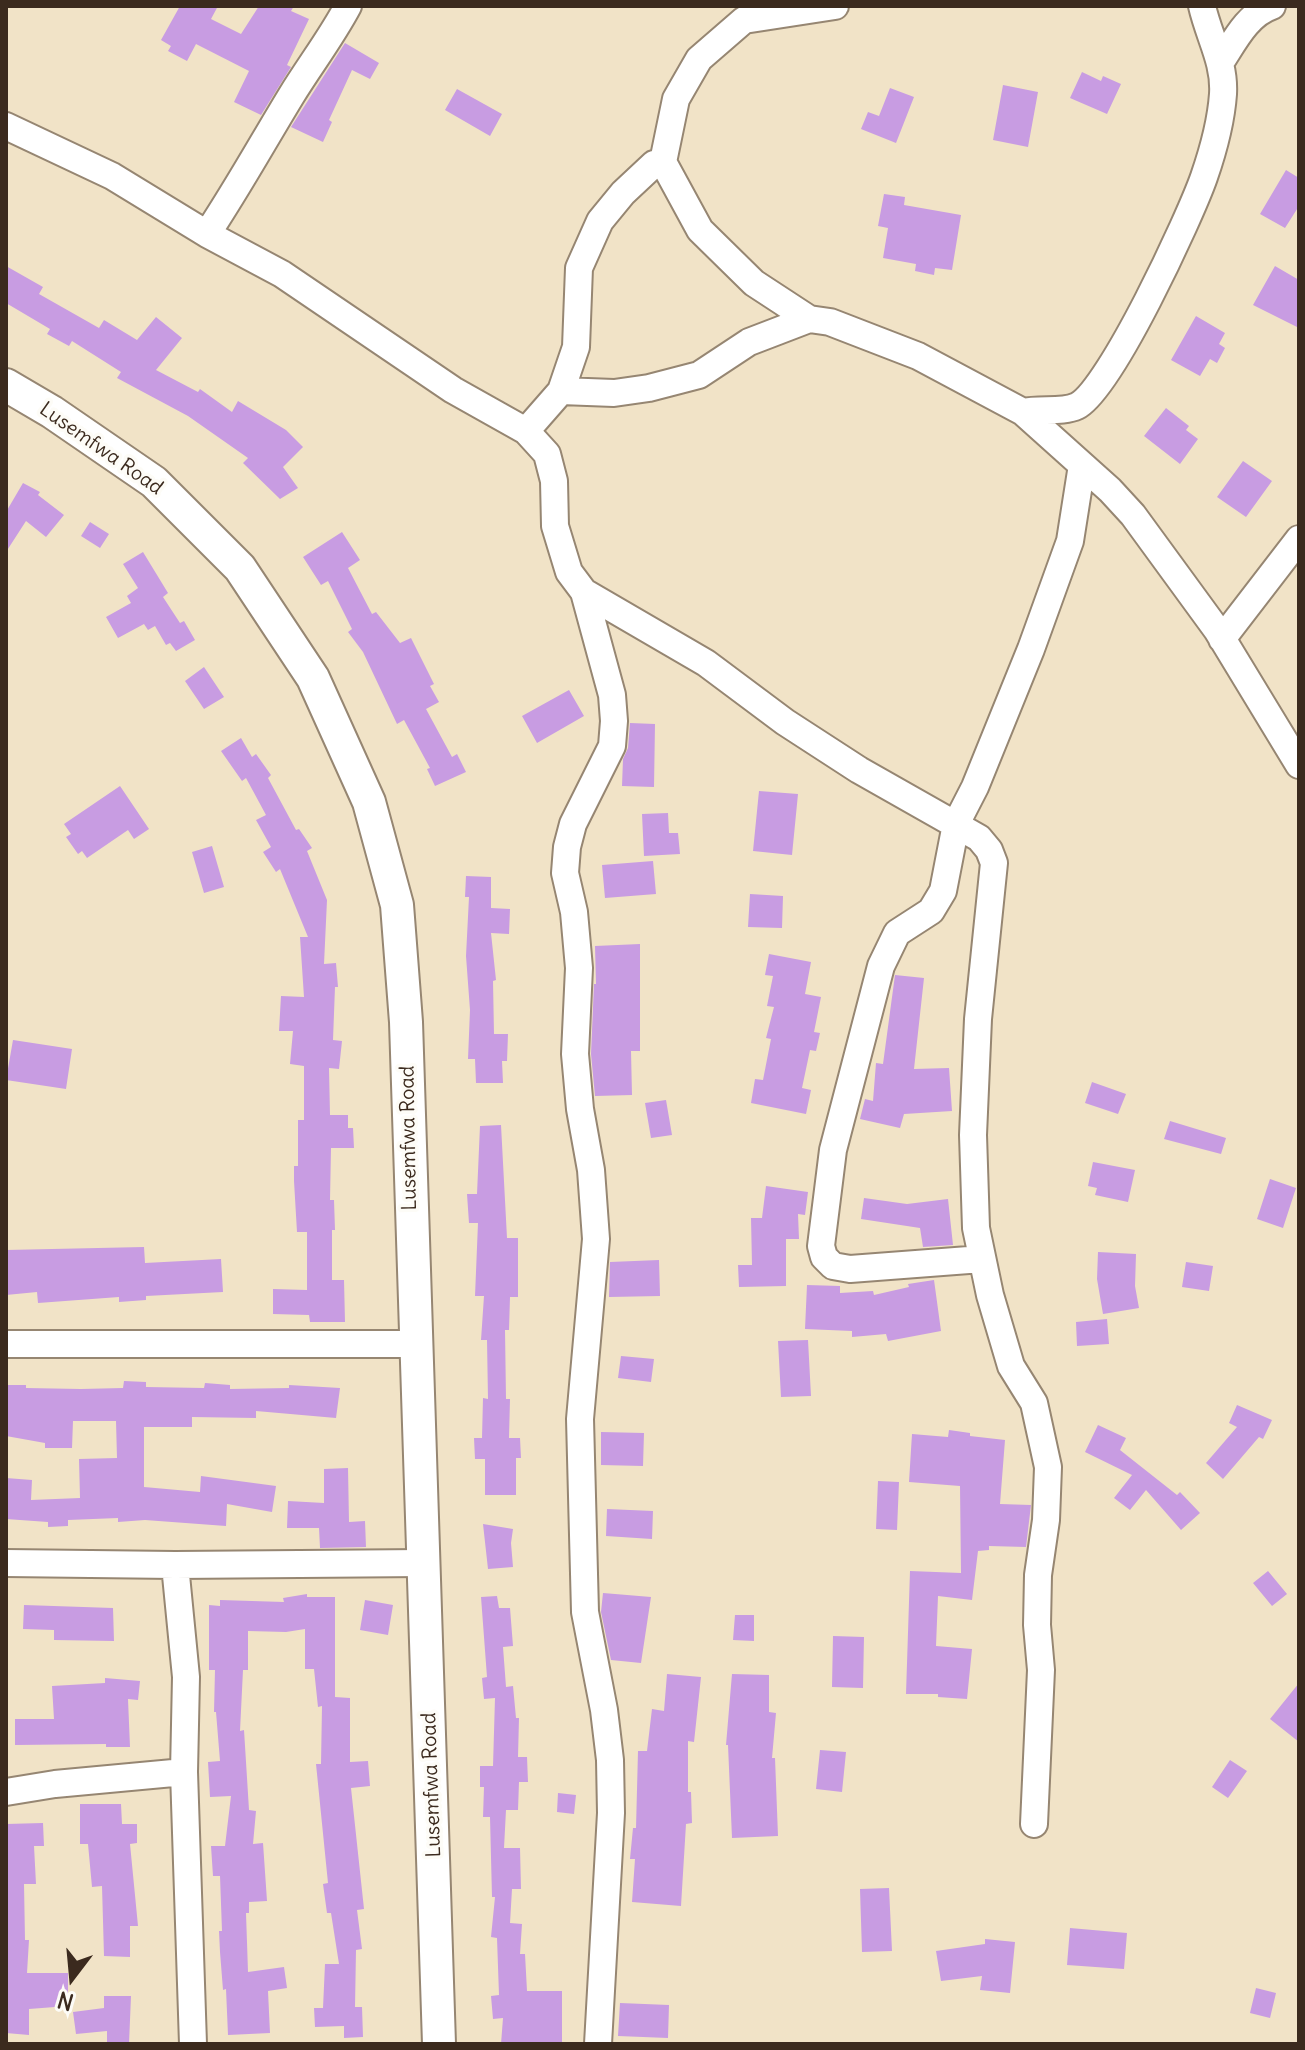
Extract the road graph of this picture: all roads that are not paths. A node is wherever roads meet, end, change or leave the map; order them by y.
1 (348, 6) edge
2 (835, 6) edge
3 (1202, 6) edge
4 (1272, 6) edge
5 (1222, 60) junction
6 (6, 126) edge
7 (663, 162) junction
8 (207, 234) junction
9 (809, 319) junction
10 (6, 385) edge
11 (561, 391) junction
12 (1023, 412) junction
13 (526, 431) junction
14 (1082, 465) junction
15 (1299, 539) edge
16 (584, 592) junction
17 (1222, 639) junction
18 (1299, 765) edge
19 (956, 824) junction
20 (982, 1259) junction
21 (6, 1344) edge
22 (416, 1344) junction
23 (6, 1563) edge
24 (424, 1563) junction
25 (175, 1565) junction
26 (184, 1772) junction
27 (6, 1792) edge
28 (1034, 1824) dead end
29 (193, 2044) edge
30 (439, 2044) edge
31 (598, 2044) edge

1 - 8 street
2 - 7 street
3 - 5 street
4 - 5 street
5 - 12 street
6 - 8 street
7 - 9 street
7 - 11 street
8 - 13 street
9 - 11 street
9 - 12 street
10 - 22 street, Lusemfwa Road
11 - 13 street
12 - 14 street
13 - 16 street
14 - 17 street
14 - 19 street
15 - 17 street
16 - 19 street
16 - 31 street
17 - 18 street
19 - 20 street
19 - 20 street
20 - 28 street
21 - 22 street
22 - 24 street, Lusemfwa Road
23 - 25 street
24 - 25 street
24 - 30 street, Lusemfwa Road
25 - 26 street
26 - 27 street
26 - 29 street

